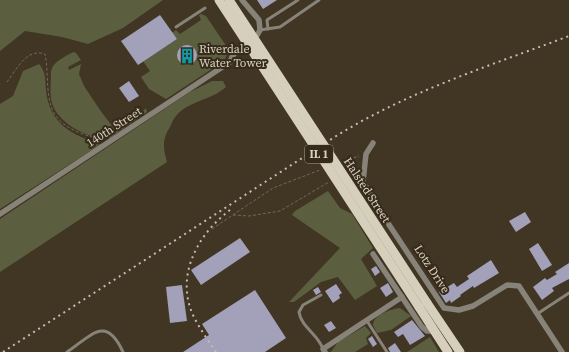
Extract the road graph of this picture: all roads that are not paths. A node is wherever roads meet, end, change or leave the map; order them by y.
1 (219, 0) edge
2 (229, 0) edge
3 (242, 0) edge
4 (298, 0) edge
5 (319, 0) edge
6 (205, 8) dead end
7 (176, 27) dead end
8 (268, 29) junction
9 (260, 30) junction
10 (373, 143) dead end
11 (0, 214) edge
12 (373, 254) dead end
13 (569, 293) edge
14 (321, 295) dead end
15 (402, 297) junction
16 (423, 305) junction
17 (537, 314) junction
18 (367, 321) junction
19 (435, 331) junction
20 (324, 351) edge
21 (67, 352) edge
22 (123, 352) edge
23 (387, 352) edge
24 (448, 352) edge
25 (460, 352) edge
26 (562, 352) edge

1 - 16 main road, Halsted Street / IL 1, bridge
2 - 16 main road, Halsted Street / IL 1, bridge
3 - 9 street
4 - 8 lane
5 - 8 lane
6 - 7 lane
8 - 9 lane
9 - 11 street, 140th Street
10 - 17 street, Lotz Drive
12 - 15 street, Halsted Street
13 - 17 lane
14 - 20 lane
15 - 18 street
15 - 19 street, Halsted Street
16 - 19 main road, Halsted Street / IL 1
16 - 25 main road, Halsted Street / IL 1
17 - 26 street, Lotz Drive
18 - 20 street
18 - 23 lane
19 - 24 main road, Halsted Street / IL 1
21 - 22 lane

